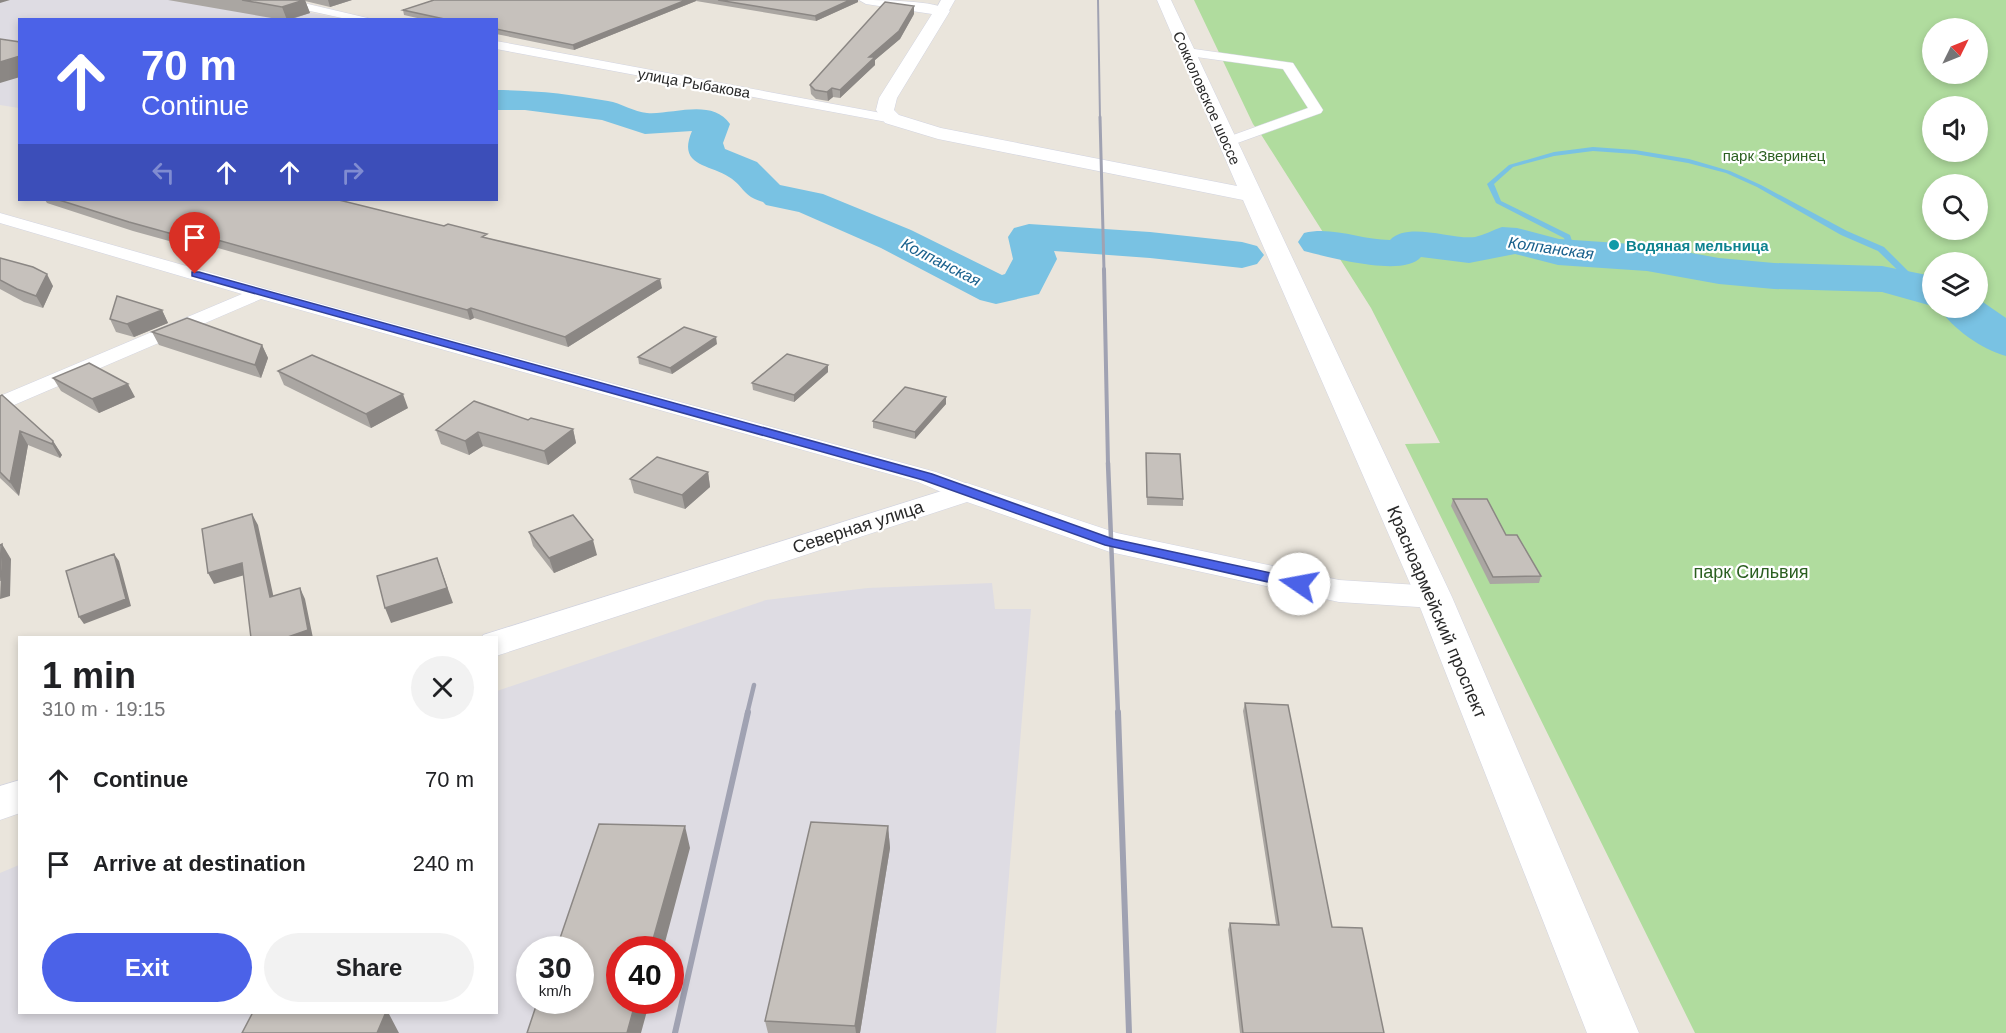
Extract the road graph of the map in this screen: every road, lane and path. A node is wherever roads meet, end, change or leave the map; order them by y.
1 (274, 0) edge
2 (866, 0) edge
3 (1164, 0) edge
4 (945, 5) edge
5 (360, 18) edge
6 (498, 45) edge
7 (1187, 52) junction
8 (889, 115) junction
9 (1227, 142) junction
10 (1252, 195) junction
11 (0, 218) edge
12 (261, 293) junction
13 (0, 404) edge
14 (967, 492) junction
15 (1434, 597) junction
16 (498, 643) edge
17 (18, 797) edge
18 (0, 803) edge
19 (1613, 1033) edge

1 - 5 street
2 - 4 main road
3 - 7 main road, Сокколовское шоссе
4 - 8 main road
6 - 8 street, улица Рыбакова
7 - 9 main road, Сокколовское шоссе
7 - 9 street
8 - 10 main road
9 - 10 main road, Сокколовское шоссе
10 - 15 main road, Красноармейский проспект
11 - 12 street
12 - 13 street
12 - 14 street
14 - 15 street
14 - 16 street, Северная улица
15 - 19 main road, Красноармейский проспект
17 - 18 street

